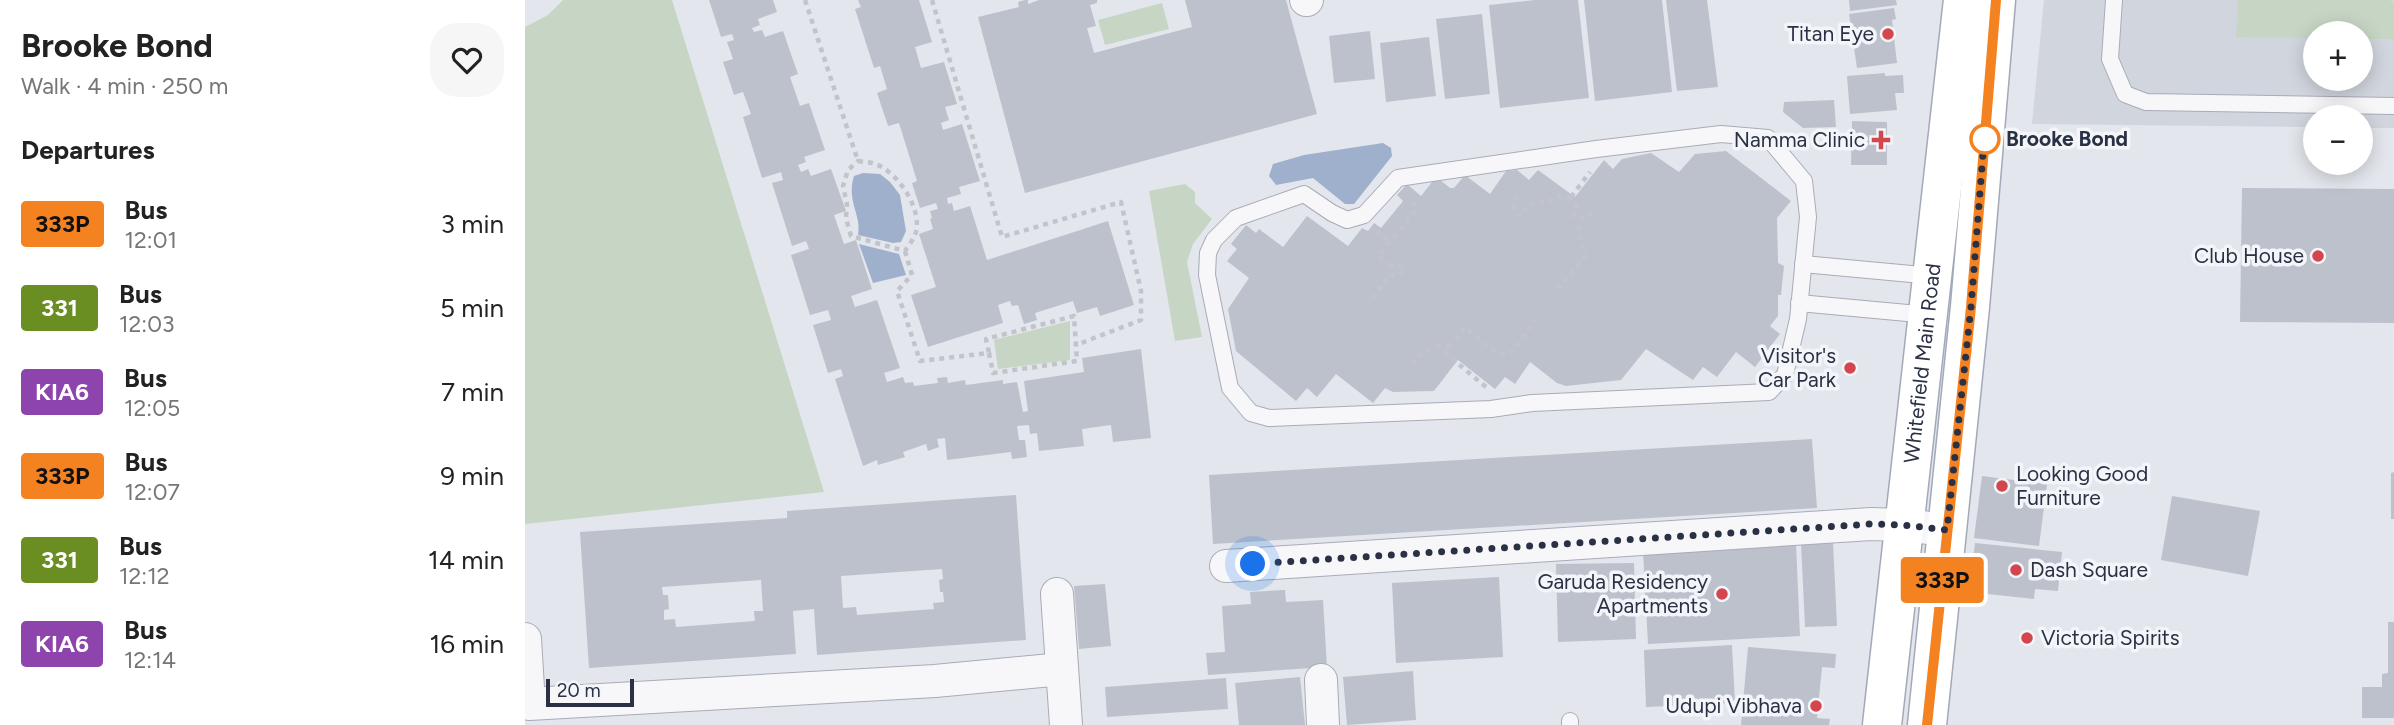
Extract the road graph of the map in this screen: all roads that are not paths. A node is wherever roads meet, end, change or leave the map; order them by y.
1 (1963, 0) edge
2 (1996, 0) edge
3 (2114, 0) edge
4 (2394, 106) edge
5 (1803, 264) junction
6 (1933, 276) junction
7 (1799, 303) junction
8 (1929, 315) junction
9 (1903, 525) junction
10 (1947, 530) junction
11 (1226, 566) dead end
12 (1057, 594) dead end
13 (525, 639) edge
14 (1062, 669) junction
15 (1321, 680) dead end
16 (1066, 725) edge
17 (1323, 725) edge
18 (1882, 725) edge
19 (1927, 725) edge

1 - 6 main road, Whitefield Main Road
2 - 10 main road, Whitefield Main Road
3 - 4 lane
5 - 6 lane
5 - 7 lane
5 - 7 lane
6 - 8 main road, Whitefield Main Road
7 - 8 lane
8 - 9 main road, Whitefield Main Road
9 - 10 street
9 - 11 street
9 - 18 main road, Whitefield Main Road
10 - 19 main road, Whitefield Main Road
12 - 14 street
13 - 14 street
14 - 16 street
15 - 17 street

